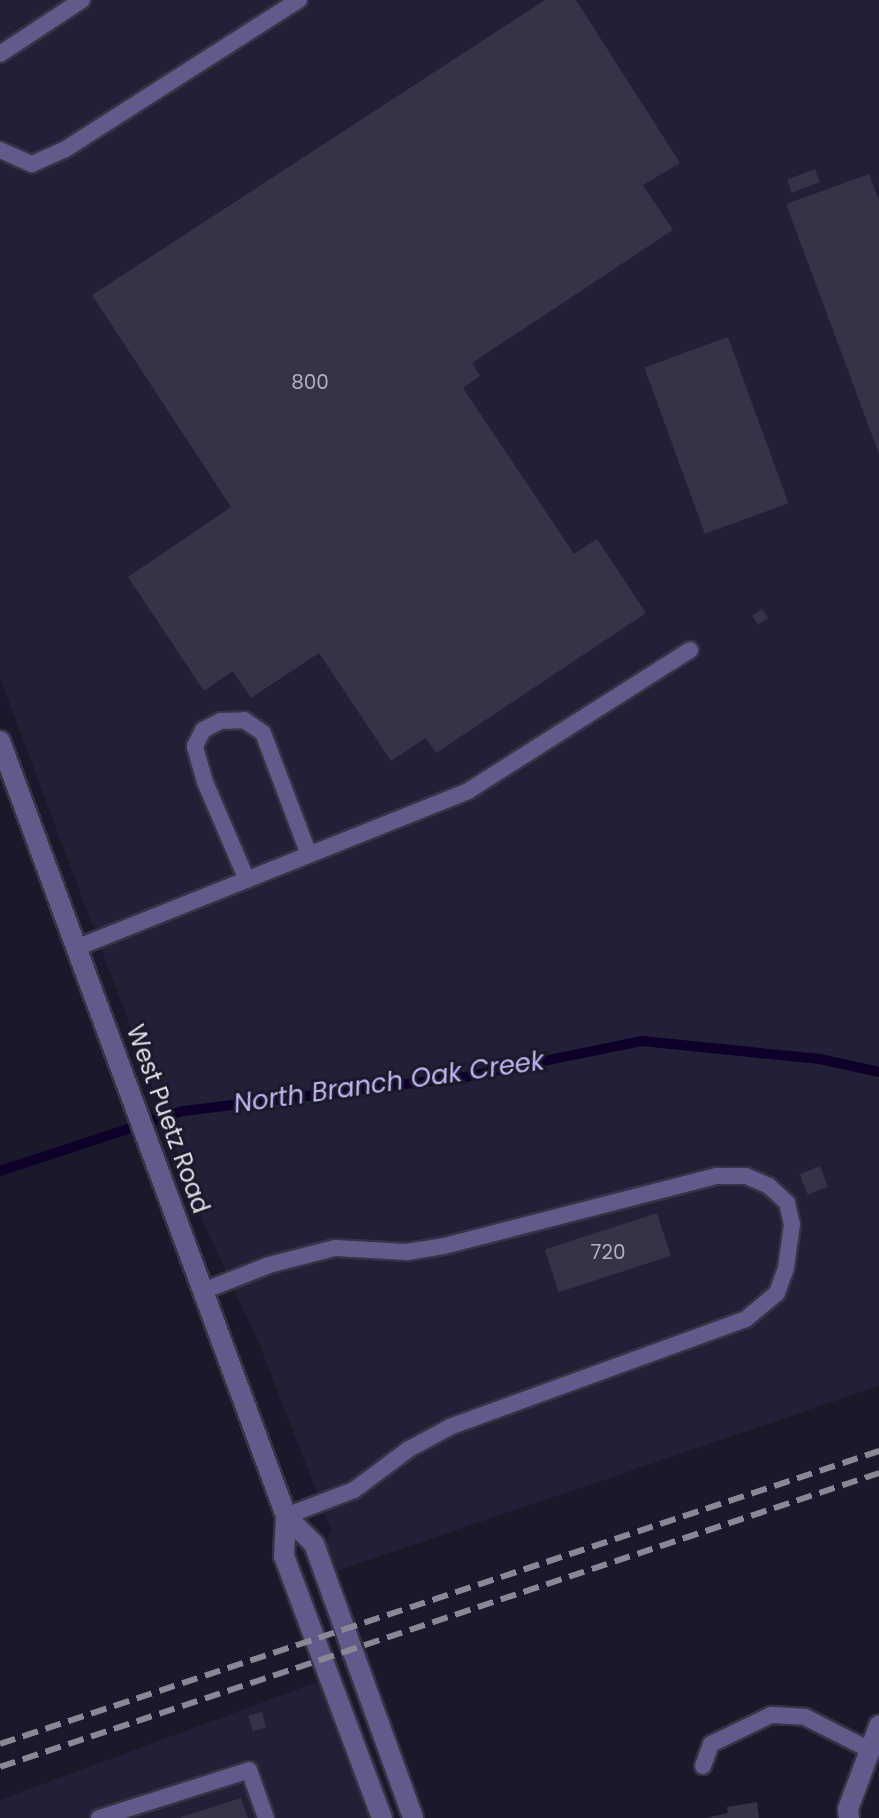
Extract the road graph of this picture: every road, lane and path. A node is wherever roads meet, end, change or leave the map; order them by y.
1 (82, 0) edge
2 (299, 0) edge
3 (0, 54) edge
4 (0, 150) edge
5 (690, 650) dead end
6 (0, 741) edge
7 (309, 855) junction
8 (247, 880) junction
9 (76, 948) junction
10 (203, 1291) junction
11 (286, 1516) junction
12 (879, 1726) edge
13 (870, 1750) junction
14 (703, 1766) dead end
15 (99, 1818) edge
16 (266, 1818) edge
17 (382, 1818) edge
18 (413, 1818) edge
19 (849, 1818) edge

1 - 3 lane
2 - 4 lane
5 - 7 lane
6 - 9 street, West Puetz Road
7 - 8 lane
7 - 8 lane
8 - 9 lane
9 - 10 street, West Puetz Road
10 - 11 street, West Puetz Road
10 - 11 lane
11 - 17 street, West Puetz Road
11 - 18 street, West Puetz Road
12 - 13 street
13 - 14 lane
13 - 19 street
15 - 16 lane

